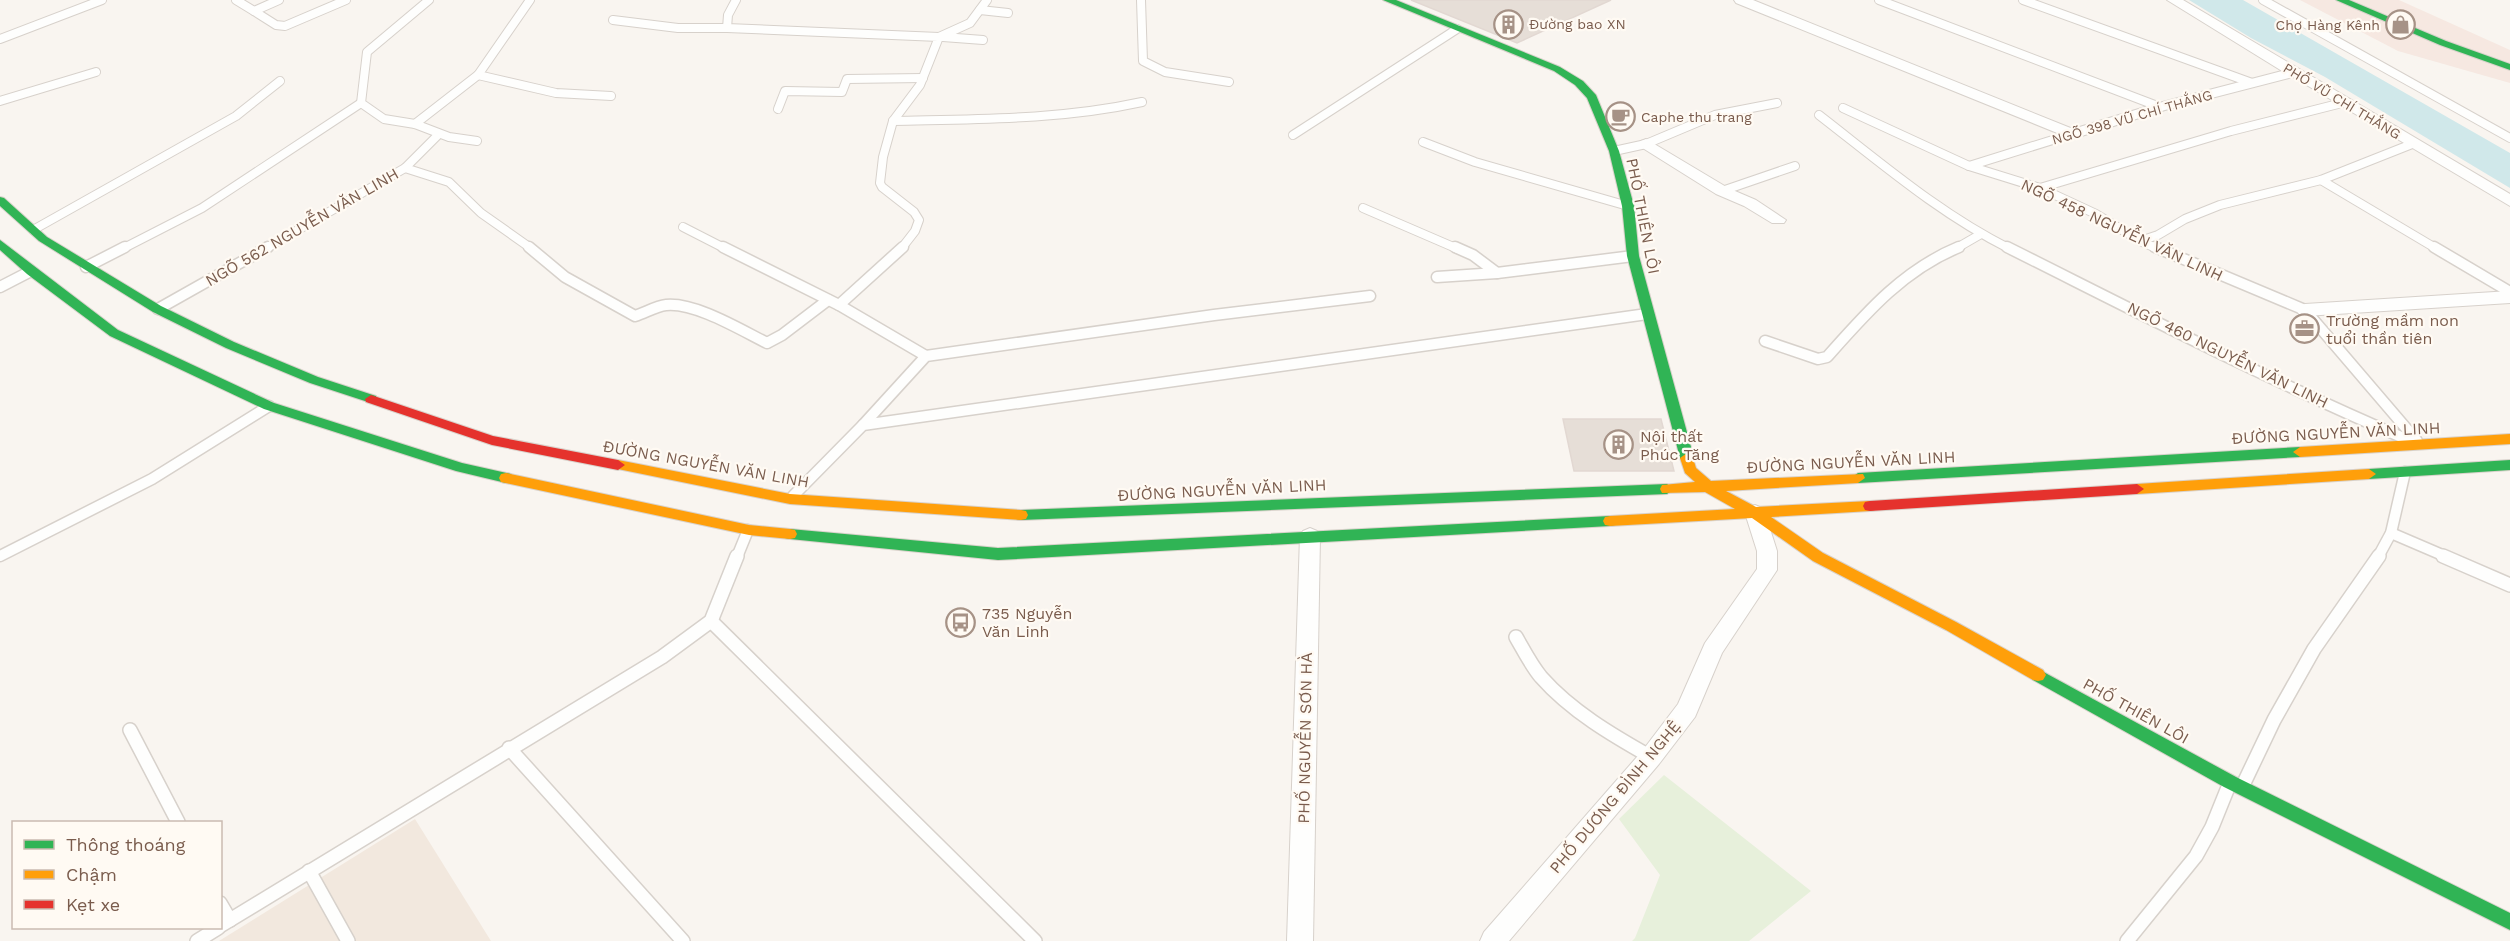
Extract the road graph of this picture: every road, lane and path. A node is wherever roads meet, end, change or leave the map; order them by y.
1 (102, 0) edge
2 (236, 0) edge
3 (279, 0) edge
4 (346, 0) edge
5 (429, 0) edge
6 (530, 0) edge
7 (736, 0) edge
8 (987, 0) edge
9 (1141, 0) edge
10 (1388, 0) edge
11 (1742, 0) edge
12 (1879, 0) edge
13 (2023, 0) edge
14 (2174, 0) edge
15 (2263, 0) edge
16 (2341, 0) edge
17 (980, 10) junction
18 (254, 11) junction
19 (1008, 13) dead end
20 (613, 20) dead end
21 (727, 28) junction
22 (1457, 29) junction
23 (939, 37) junction
24 (0, 39) edge
25 (983, 40) dead end
26 (2510, 67) edge
27 (96, 72) dead end
28 (2295, 72) junction
29 (478, 75) junction
30 (923, 78) junction
31 (280, 81) dead end
32 (1229, 82) dead end
33 (2252, 83) junction
34 (611, 96) dead end
35 (0, 101) edge
36 (1142, 102) dead end
37 (2346, 102) junction
38 (361, 103) junction
39 (1777, 103) dead end
40 (2160, 107) junction
41 (1843, 108) dead end
42 (778, 109) dead end
43 (1819, 115) dead end
44 (893, 121) junction
45 (415, 124) junction
46 (439, 134) junction
47 (2072, 134) junction
48 (1293, 135) dead end
49 (2510, 138) edge
50 (477, 141) dead end
51 (1423, 142) dead end
52 (1646, 144) junction
53 (2412, 144) junction
54 (1614, 152) junction
55 (1795, 166) dead end
56 (1969, 166) junction
57 (405, 168) junction
58 (2321, 180) junction
59 (2040, 188) junction
60 (1722, 190) junction
61 (0, 200) edge
62 (2510, 201) edge
63 (1628, 206) junction
64 (1363, 208) dead end
65 (1778, 220) dead end
66 (683, 227) dead end
67 (33, 230) junction
68 (1981, 234) junction
69 (2140, 241) junction
70 (0, 244) edge
71 (1633, 256) junction
72 (86, 267) junction
73 (31, 271) junction
74 (1497, 273) junction
75 (1437, 277) dead end
76 (0, 286) edge
77 (2510, 292) edge
78 (1370, 297) dead end
79 (2510, 297) edge
80 (828, 300) junction
81 (839, 305) junction
82 (157, 309) junction
83 (2305, 310) junction
84 (1647, 314) junction
85 (1765, 340) dead end
86 (926, 356) junction
87 (269, 406) junction
88 (863, 425) junction
89 (2510, 439) edge
90 (2420, 445) junction
91 (2510, 465) edge
92 (2405, 472) junction
93 (1708, 487) junction
94 (790, 499) junction
95 (1755, 513) junction
96 (748, 530) junction
97 (2391, 532) junction
98 (1310, 536) junction
99 (0, 556) edge
100 (2510, 585) edge
101 (711, 621) junction
102 (1516, 637) dead end
103 (130, 730) dead end
104 (509, 748) junction
105 (1650, 757) junction
106 (2236, 785) junction
107 (177, 821) edge
108 (309, 871) junction
109 (2510, 922) edge
110 (223, 925) edge
111 (216, 929) edge
112 (197, 941) edge
113 (348, 941) edge
114 (682, 941) edge
115 (1035, 941) edge
116 (1300, 941) edge
117 (1493, 941) edge
118 (2127, 941) edge

1 - 24 lane
2 - 18 lane
3 - 18 lane
4 - 18 lane
5 - 38 lane
6 - 29 lane
7 - 21 lane
8 - 17 lane
9 - 32 lane
10 - 22 main road, PHỐ THIÊN LÔI
11 - 47 street
12 - 40 lane
13 - 33 lane
14 - 28 street, PHỐ VŨ CHÍ THẮNG
15 - 49 lane
16 - 26 main road
17 - 19 lane
17 - 23 lane
20 - 21 lane
21 - 23 lane
22 - 48 lane
22 - 54 main road, PHỐ THIÊN LÔI
23 - 25 lane
23 - 30 lane
27 - 35 lane
28 - 33 street, NGÕ 398 VŨ CHÍ THẮNG
28 - 37 street, PHỐ VŨ CHÍ THẮNG
29 - 34 lane
29 - 45 lane
30 - 42 lane
30 - 44 lane
31 - 67 lane
33 - 40 street, NGÕ 398 VŨ CHÍ THẮNG
36 - 44 lane
37 - 53 street, PHỐ VŨ CHÍ THẮNG
37 - 59 lane
38 - 45 lane
38 - 72 lane
39 - 52 lane
40 - 47 street, NGÕ 398 VŨ CHÍ THẮNG
41 - 56 lane, NGÕ 458 NGUYỄN VĂN LINH
43 - 68 lane, NGÕ 460 NGUYỄN VĂN LINH
44 - 81 lane
45 - 46 lane
46 - 50 lane
46 - 57 lane, NGÕ 562 NGUYỄN VĂN LINH
47 - 56 lane, NGÕ 398 VŨ CHÍ THẮNG
51 - 63 lane
52 - 54 lane
52 - 60 street
53 - 58 lane
53 - 62 street, PHỐ VŨ CHÍ THẮNG
54 - 63 main road, PHỐ THIÊN LÔI
55 - 60 lane
56 - 59 lane, NGÕ 458 NGUYỄN VĂN LINH
57 - 80 lane
57 - 82 lane, NGÕ 562 NGUYỄN VĂN LINH
58 - 69 lane
58 - 77 lane
59 - 69 lane, NGÕ 458 NGUYỄN VĂN LINH
60 - 65 street
61 - 67 main road, ĐƯỜNG NGUYỄN VĂN LINH
63 - 71 main road, PHỐ THIÊN LÔI
64 - 74 lane
66 - 80 lane
67 - 72 main road, ĐƯỜNG NGUYỄN VĂN LINH
68 - 85 lane
68 - 90 lane, NGÕ 460 NGUYỄN VĂN LINH
69 - 83 lane, NGÕ 458 NGUYỄN VĂN LINH
70 - 73 main road
71 - 74 lane
71 - 84 main road, PHỐ THIÊN LÔI
72 - 82 main road, ĐƯỜNG NGUYỄN VĂN LINH
73 - 76 lane
73 - 87 main road
74 - 75 lane
78 - 86 lane
79 - 83 street
80 - 81 lane
81 - 86 lane
82 - 94 main road, ĐƯỜNG NGUYỄN VĂN LINH
83 - 90 lane, NGÕ 458 NGUYỄN VĂN LINH
84 - 88 lane
84 - 93 main road, PHỐ THIÊN LÔI
86 - 88 lane
87 - 96 main road
87 - 99 lane
88 - 94 lane
89 - 90 main road, ĐƯỜNG NGUYỄN VĂN LINH
90 - 93 main road, ĐƯỜNG NGUYỄN VĂN LINH
91 - 92 main road
92 - 95 main road
92 - 97 lane
93 - 94 main road, ĐƯỜNG NGUYỄN VĂN LINH
93 - 95 main road, PHỐ THIÊN LÔI
95 - 98 main road
95 - 105 street, PHỐ DƯƠNG ĐÌNH NGHỆ
95 - 106 main road, PHỐ THIÊN LÔI
96 - 98 main road
96 - 101 lane
97 - 100 lane
97 - 106 lane
98 - 116 street, PHỐ NGUYỄN SƠN HÀ
101 - 104 lane
101 - 115 lane
102 - 105 lane
103 - 107 lane
104 - 108 lane
104 - 114 lane
105 - 117 street, PHỐ DƯƠNG ĐÌNH NGHỆ
106 - 109 main road, PHỐ THIÊN LÔI
106 - 118 lane
108 - 110 lane
108 - 113 lane
111 - 112 lane

